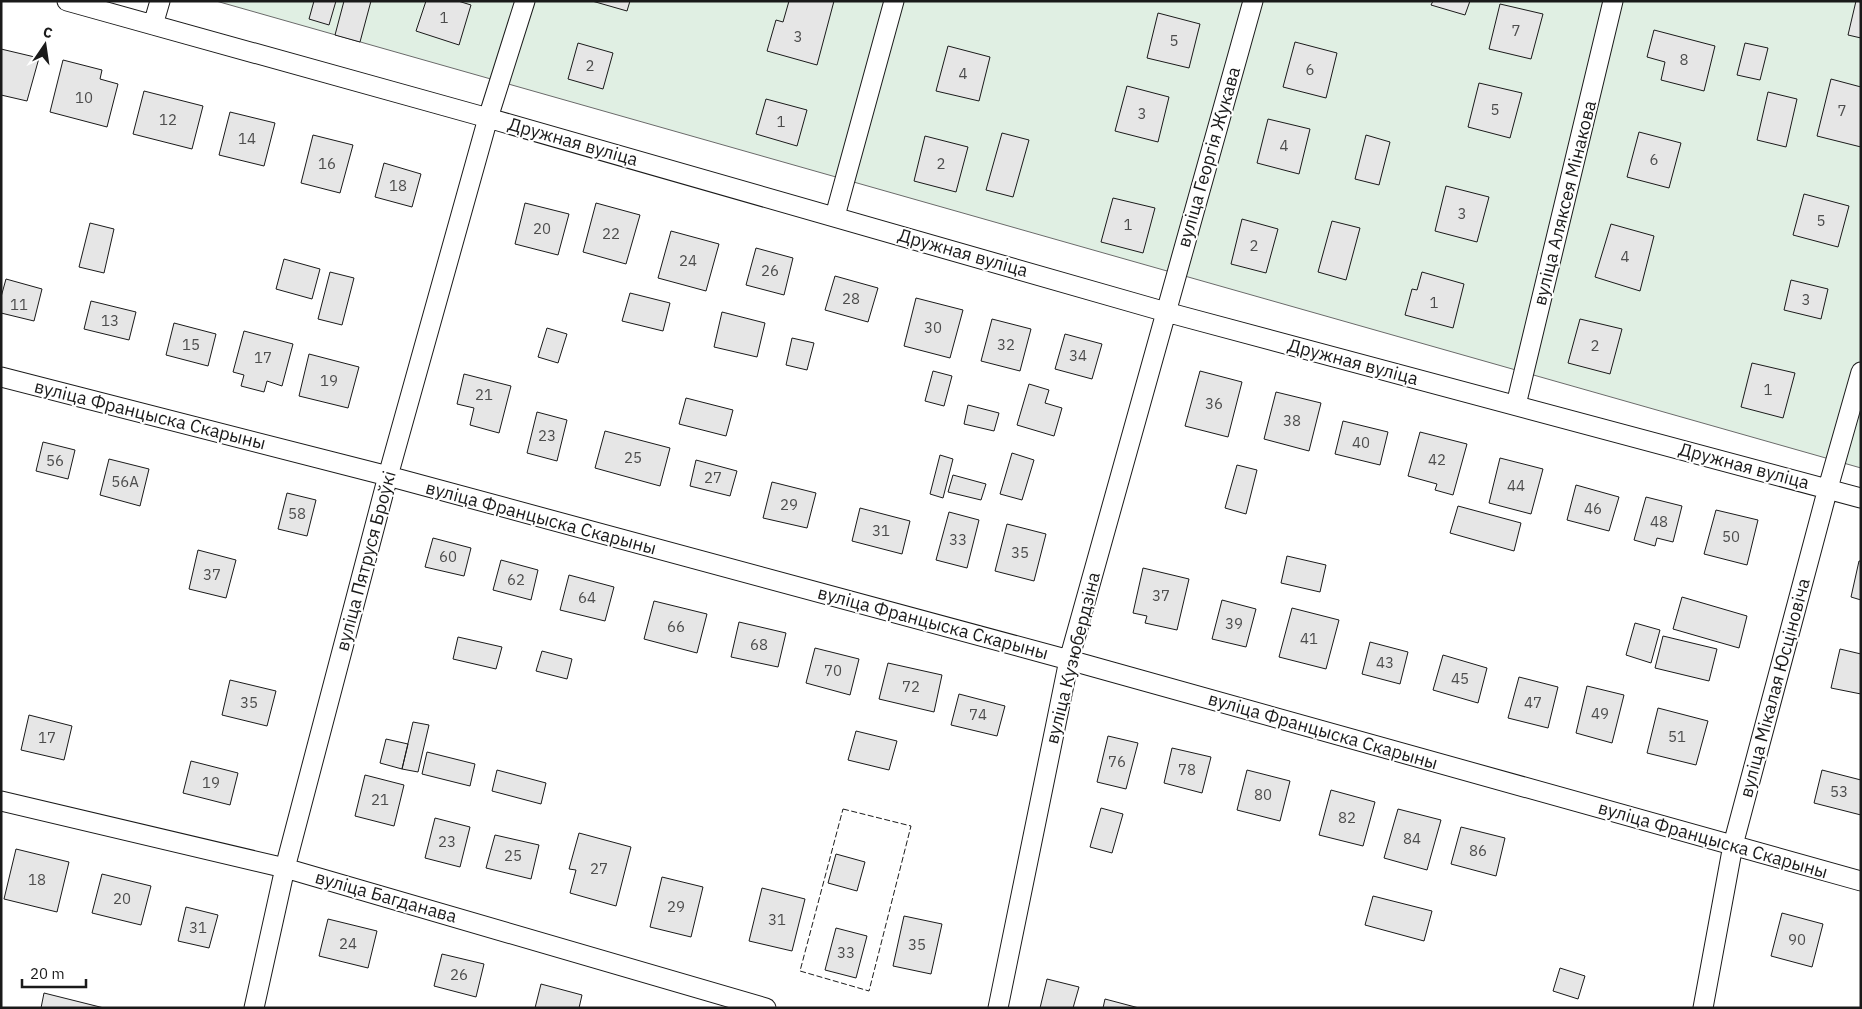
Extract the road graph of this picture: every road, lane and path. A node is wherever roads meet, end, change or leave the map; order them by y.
1 (67, 1) edge
2 (160, 1) edge
3 (525, 1) edge
4 (894, 1) edge
5 (1252, 1) edge
6 (1613, 1) edge
7 (153, 25) junction
8 (488, 118) junction
9 (835, 216) junction
10 (1166, 312) junction
11 (1861, 372) edge
12 (1, 377) edge
13 (1516, 405) junction
14 (388, 476) junction
15 (1828, 488) junction
16 (1861, 498) edge
17 (1069, 660) junction
18 (1, 801) edge
19 (1733, 845) junction
20 (285, 868) junction
21 (1861, 880) edge
22 (254, 1008) edge
23 (766, 1008) edge
24 (998, 1008) edge
25 (1703, 1008) edge

1 - 7 street, Дружная вуліца
2 - 7 street
3 - 8 street, вуліца Пятруся Броўкі
4 - 9 street
5 - 10 street, вуліца Георгія Жукава
6 - 13 street, вуліца Аляксея Мінакова
7 - 8 street, Дружная вуліца
8 - 9 street, Дружная вуліца
8 - 14 street, вуліца Пятруся Броўкі
9 - 10 street, Дружная вуліца
10 - 13 street, Дружная вуліца
10 - 17 street, вуліца Кузюбердзіна
11 - 15 street, вуліца Мікалая Юсціновіча
12 - 14 street, вуліца Францыска Скарыны
13 - 15 street, Дружная вуліца
14 - 17 street, вуліца Францыска Скарыны
14 - 20 street, вуліца Пятруся Броўкі
15 - 16 street, Дружная вуліца
15 - 19 street, вуліца Мікалая Юсціновіча
17 - 19 street, вуліца Францыска Скарыны
17 - 24 street, вуліца Кузюбердзіна
18 - 20 street, вуліца Багданава
19 - 21 street, вуліца Францыска Скарыны
19 - 25 street, вуліца Мікалая Юсціновіча
20 - 22 street, вуліца Пятруся Броўкі
20 - 23 street, вуліца Багданава

